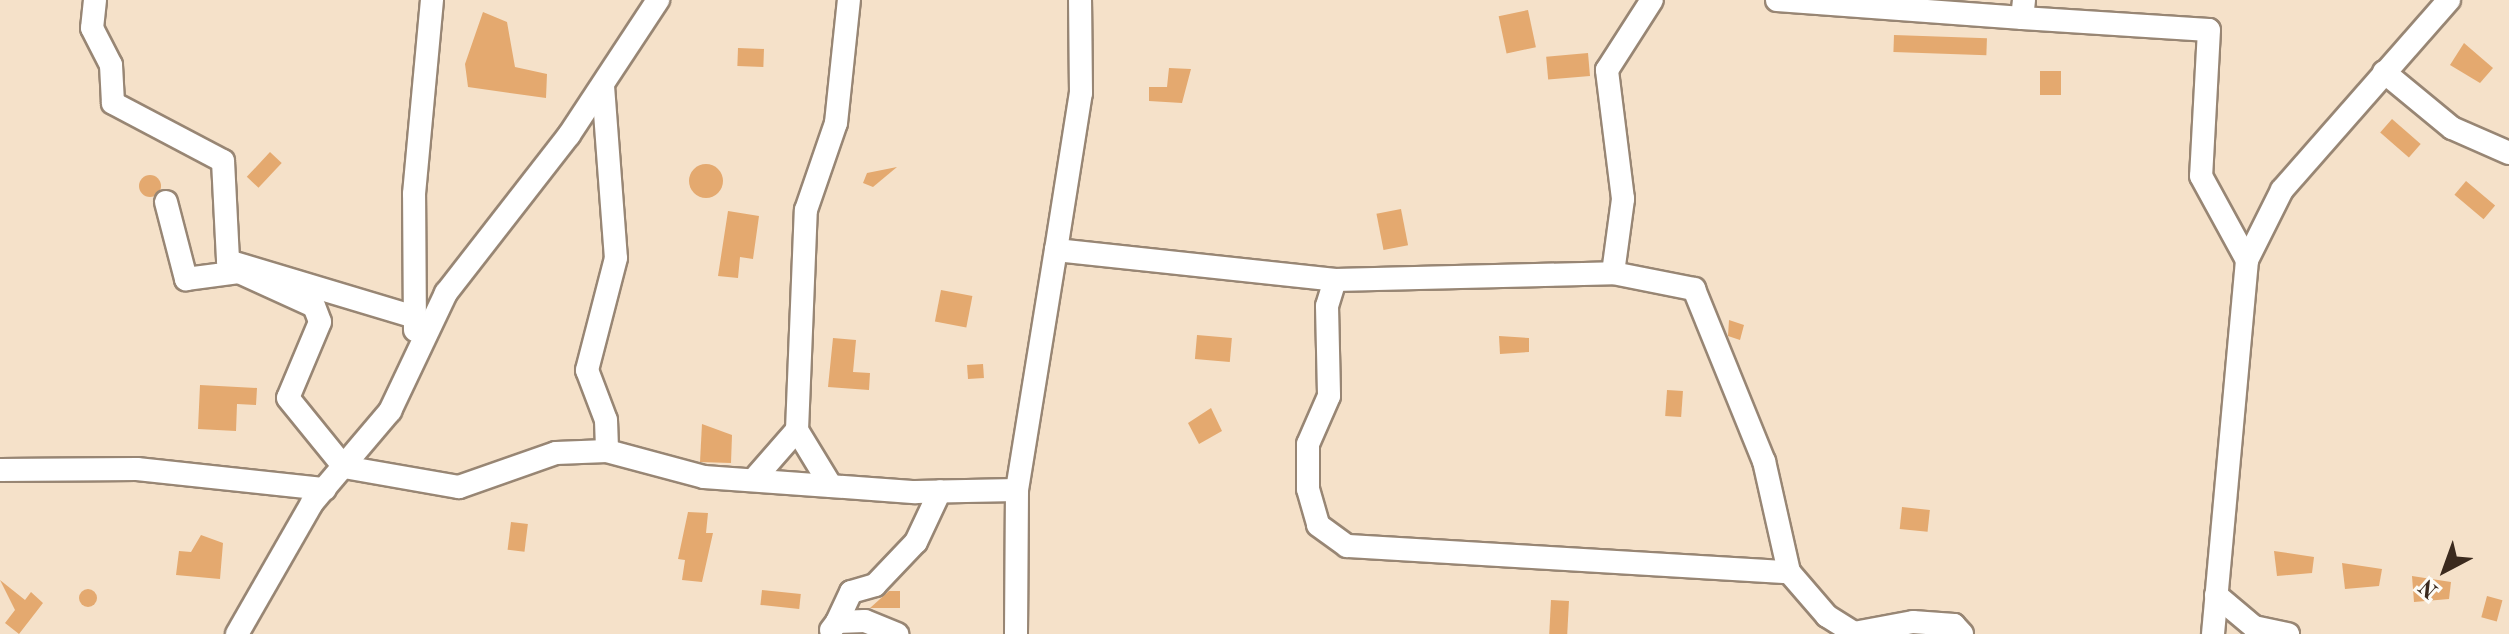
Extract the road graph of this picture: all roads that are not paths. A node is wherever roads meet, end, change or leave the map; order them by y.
1 (95, 0) edge
2 (432, 0) edge
3 (658, 0) edge
4 (849, 0) edge
5 (1080, 0) edge
6 (1652, 0) edge
7 (1777, 0) edge
8 (2449, 0) edge
9 (2023, 9) edge
10 (2384, 72) junction
11 (603, 86) junction
12 (2509, 153) edge
13 (166, 202) dead end
14 (1056, 250) junction
15 (2247, 260) junction
16 (1613, 273) junction
17 (1335, 280) junction
18 (415, 317) junction
19 (415, 358) junction
20 (797, 430) junction
21 (607, 451) junction
22 (344, 467) junction
23 (0, 470) edge
24 (755, 478) junction
25 (831, 486) junction
26 (325, 489) junction
27 (1017, 490) junction
28 (940, 491) junction
29 (1789, 572) junction
30 (2216, 595) junction
31 (1826, 625) edge
32 (833, 628) edge
33 (2247, 630) edge
34 (237, 634) edge
35 (898, 634) edge
36 (1016, 634) edge
37 (1962, 634) edge
38 (2213, 634) edge
39 (2288, 634) edge

1 - 18 street
2 - 18 street
3 - 11 street
4 - 20 street
5 - 14 street
6 - 16 street
7 - 9 street
8 - 10 street
9 - 15 street
10 - 12 street
10 - 15 street
11 - 19 street
11 - 21 street
13 - 22 street
14 - 17 street
14 - 27 street
15 - 30 street
16 - 17 street
16 - 29 street
17 - 29 street
18 - 19 street
19 - 22 street
20 - 24 street
20 - 25 street
21 - 22 street
21 - 24 street
22 - 26 street
23 - 26 street
24 - 25 street
25 - 28 street
26 - 34 street
27 - 28 street
27 - 36 street
28 - 32 street
29 - 31 street
30 - 33 street
30 - 38 street
31 - 37 street
32 - 35 street
33 - 39 street

